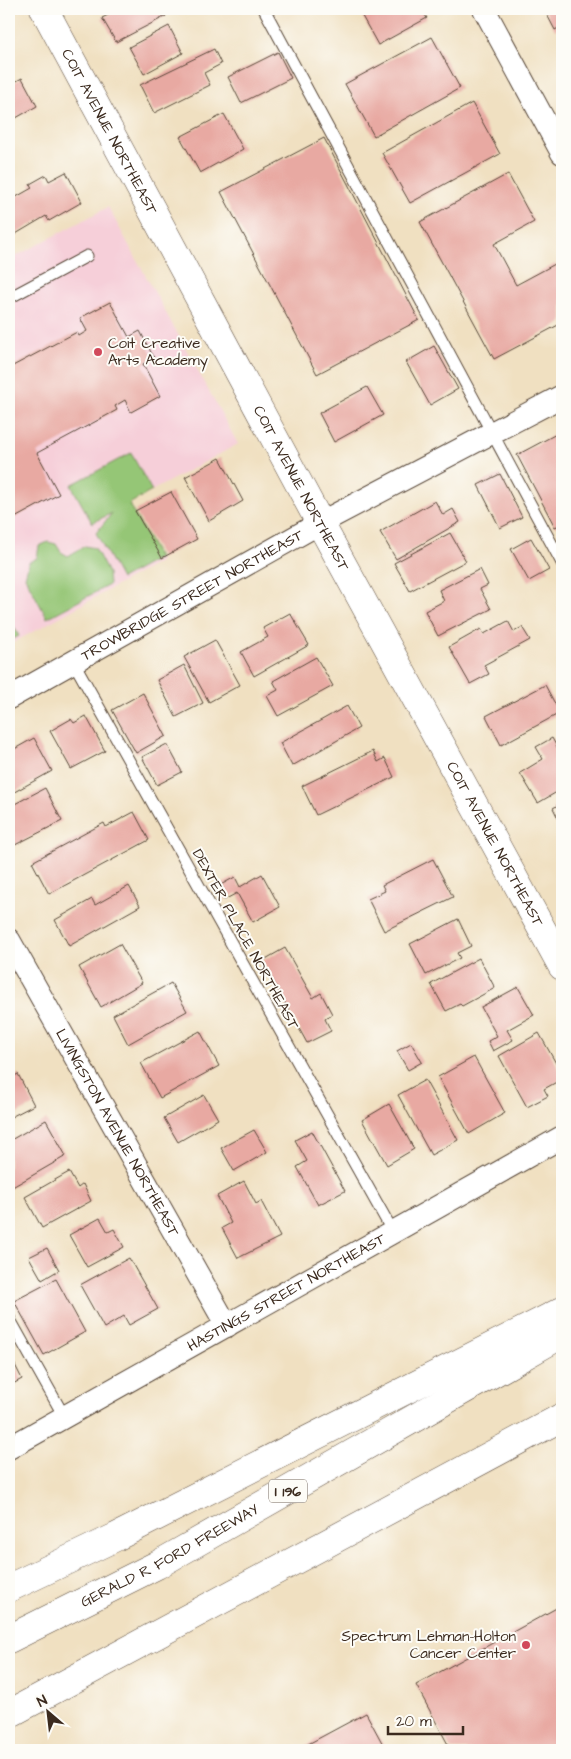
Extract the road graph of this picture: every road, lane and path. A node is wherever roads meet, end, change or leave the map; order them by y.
1 (44, 9) edge
2 (264, 9) edge
3 (484, 9) edge
4 (562, 153) edge
5 (87, 256) dead end
6 (9, 298) edge
7 (562, 396) edge
8 (492, 433) junction
9 (320, 523) junction
10 (562, 563) edge
11 (73, 661) junction
12 (9, 698) edge
13 (9, 940) edge
14 (562, 966) edge
15 (562, 1137) edge
16 (393, 1232) junction
17 (562, 1311) edge
18 (9, 1318) edge
19 (227, 1326) junction
20 (562, 1334) edge
21 (562, 1417) edge
22 (65, 1418) junction
23 (9, 1448) edge
24 (9, 1588) edge
25 (9, 1639) edge
26 (9, 1714) edge

1 - 9 main road, COIT AVENUE NORTHEAST
2 - 8 lane
3 - 4 street
5 - 6 lane
7 - 8 street, TROWBRIDGE STREET NORTHEAST
8 - 9 street, TROWBRIDGE STREET NORTHEAST
8 - 10 lane
9 - 11 street, TROWBRIDGE STREET NORTHEAST
9 - 14 main road, COIT AVENUE NORTHEAST
11 - 12 street, TROWBRIDGE STREET NORTHEAST
11 - 16 lane, DEXTER PLACE NORTHEAST
13 - 19 street, LIVINGSTON AVENUE NORTHEAST
15 - 16 street, HASTINGS STREET NORTHEAST
16 - 19 street, HASTINGS STREET NORTHEAST
17 - 24 main road
18 - 22 lane
19 - 22 street, HASTINGS STREET NORTHEAST
20 - 25 main road, GERALD R FORD FREEWAY / I 196
21 - 26 main road
22 - 23 street, HASTINGS STREET NORTHEAST

